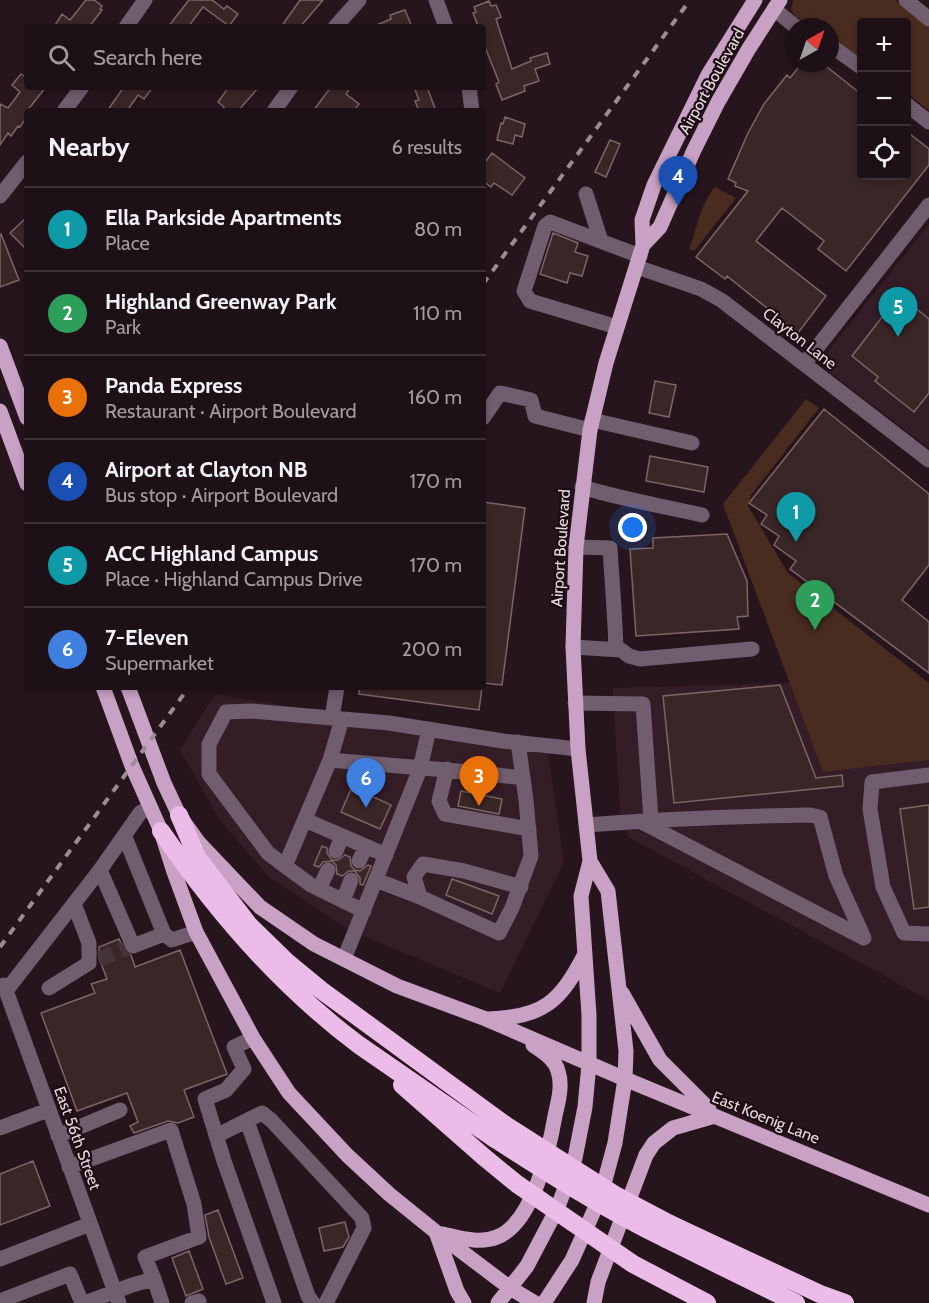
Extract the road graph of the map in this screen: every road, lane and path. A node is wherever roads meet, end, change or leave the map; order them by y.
1 (145, 0) edge
2 (359, 0) edge
3 (436, 0) edge
4 (755, 0) edge
5 (906, 0) edge
6 (775, 3) edge
7 (788, 18) edge
8 (929, 19) edge
9 (128, 24) edge
10 (338, 24) edge
11 (445, 24) edge
12 (839, 52) edge
13 (857, 65) edge
14 (80, 90) edge
15 (289, 90) edge
16 (470, 90) edge
17 (66, 108) edge
18 (276, 108) edge
19 (472, 108) edge
20 (911, 108) edge
21 (929, 122) edge
22 (24, 166) edge
23 (586, 194) dead end
24 (0, 196) edge
25 (929, 205) edge
26 (601, 241) junction
27 (640, 256) junction
28 (617, 327) junction
29 (0, 346) edge
30 (804, 364) junction
31 (24, 407) edge
32 (0, 411) edge
33 (486, 414) edge
34 (591, 425) junction
35 (692, 443) dead end
36 (929, 460) edge
37 (24, 476) edge
38 (582, 487) junction
39 (702, 516) dead end
40 (576, 547) junction
41 (573, 647) junction
42 (616, 650) junction
43 (752, 650) dead end
44 (104, 690) edge
45 (129, 690) edge
46 (337, 690) edge
47 (575, 703) junction
48 (337, 718) junction
49 (429, 729) junction
50 (518, 742) junction
51 (578, 749) junction
52 (330, 760) junction
53 (420, 769) junction
54 (447, 769) junction
55 (929, 774) edge
56 (523, 778) junction
57 (150, 807) junction
58 (179, 815) junction
59 (305, 820) junction
60 (646, 820) junction
61 (586, 825) junction
62 (529, 830) junction
63 (161, 831) junction
64 (342, 836) junction
65 (124, 837) junction
66 (366, 846) junction
67 (336, 851) dead end
68 (386, 855) junction
69 (359, 861) dead end
70 (590, 861) junction
71 (285, 866) junction
72 (100, 870) junction
73 (328, 870) dead end
74 (351, 880) dead end
75 (376, 880) junction
76 (521, 887) junction
77 (319, 889) junction
78 (420, 897) junction
79 (343, 901) junction
80 (74, 904) junction
81 (364, 911) junction
82 (196, 932) junction
83 (164, 934) junction
84 (929, 934) edge
85 (585, 954) junction
86 (344, 959) junction
87 (49, 988) dead end
88 (620, 991) junction
89 (486, 1019) junction
90 (253, 1038) junction
91 (359, 1044) junction
92 (590, 1064) junction
93 (625, 1079) junction
94 (48, 1110) junction
95 (120, 1110) dead end
96 (715, 1116) junction
97 (247, 1121) junction
98 (0, 1128) edge
99 (499, 1132) junction
100 (58, 1136) junction
101 (216, 1136) junction
102 (69, 1167) junction
103 (925, 1199) edge
104 (90, 1224) junction
105 (436, 1232) junction
106 (668, 1232) junction
107 (0, 1259) edge
108 (154, 1279) junction
109 (510, 1288) junction
110 (117, 1297) edge
111 (0, 1301) edge
112 (84, 1303) edge
113 (162, 1303) edge
114 (274, 1303) edge
115 (313, 1303) edge
116 (326, 1303) edge
117 (464, 1303) edge
118 (498, 1303) edge
119 (535, 1303) edge
120 (544, 1303) edge
121 (594, 1303) edge
122 (707, 1303) edge
123 (796, 1303) edge
124 (845, 1303) edge

1 - 9 street
2 - 10 street
3 - 11 street
4 - 27 main road, Airport Boulevard
5 - 8 street
6 - 7 street
6 - 27 main road, Airport Boulevard
12 - 13 street
14 - 17 street
15 - 18 street
16 - 19 street
20 - 21 street
22 - 24 street
23 - 26 street
25 - 30 street
26 - 27 street, Clayton Lane
26 - 28 street, Clayton Lane
27 - 28 main road, Airport Boulevard
27 - 30 street, Clayton Lane
28 - 34 main road, Airport Boulevard
29 - 31 main road
30 - 36 street, Clayton Lane
32 - 37 main road
33 - 34 street
34 - 35 street
34 - 38 main road, Airport Boulevard
38 - 39 street
38 - 40 main road, Airport Boulevard
40 - 41 main road, Airport Boulevard
40 - 42 street
41 - 42 street
41 - 47 main road, Airport Boulevard
42 - 43 street
44 - 57 main road
45 - 58 main road
46 - 48 street
47 - 51 main road, Airport Boulevard
47 - 60 street
48 - 49 street
48 - 52 street
48 - 71 street
49 - 50 street
49 - 53 street
50 - 51 street
50 - 56 street
51 - 61 main road, Airport Boulevard
52 - 53 street
52 - 59 street
53 - 54 street
53 - 68 street
54 - 56 street
54 - 62 street
55 - 84 street
56 - 62 street
57 - 63 main road
57 - 65 street
58 - 86 main road
58 - 99 highway
59 - 64 street
59 - 71 street
60 - 60 street
60 - 61 street
61 - 70 main road, Airport Boulevard
62 - 76 street
63 - 82 main road
63 - 91 highway
64 - 66 street
64 - 67 street
65 - 72 street
65 - 83 street
66 - 68 street
66 - 69 street
68 - 75 street
70 - 85 main road, Airport Boulevard
70 - 88 main road, Airport Boulevard
71 - 77 street
72 - 80 street
72 - 83 street
73 - 77 street
74 - 79 street
75 - 78 street
75 - 81 street
76 - 78 street
76 - 78 street
77 - 79 street
79 - 81 street
80 - 87 street
80 - 94 street, East 56th Street
81 - 86 street
82 - 83 street
82 - 90 main road
85 - 89 main road
85 - 92 main road, Airport Boulevard
86 - 89 main road
88 - 93 main road, Airport Boulevard
88 - 96 main road
89 - 92 main road, East Koenig Lane
89 - 105 main road
90 - 101 street
90 - 105 main road
91 - 99 highway
91 - 122 highway, bridge
92 - 93 main road, East Koenig Lane
92 - 109 main road, Airport Boulevard
93 - 96 main road, East Koenig Lane
93 - 120 main road, Airport Boulevard
94 - 98 street
94 - 100 street, East 56th Street
95 - 100 street
96 - 103 main road, East Koenig Lane
96 - 121 main road
97 - 101 street
97 - 115 street
97 - 116 street
99 - 106 highway, bridge
100 - 102 street, East 56th Street
101 - 114 street
102 - 104 street, East 56th Street
102 - 108 street
104 - 107 street
104 - 110 street, East 56th Street
105 - 109 main road
105 - 117 main road
106 - 123 highway
106 - 124 highway
108 - 110 street
108 - 113 street
109 - 118 main road, Airport Boulevard
109 - 119 main road
110 - 112 street
111 - 112 street

